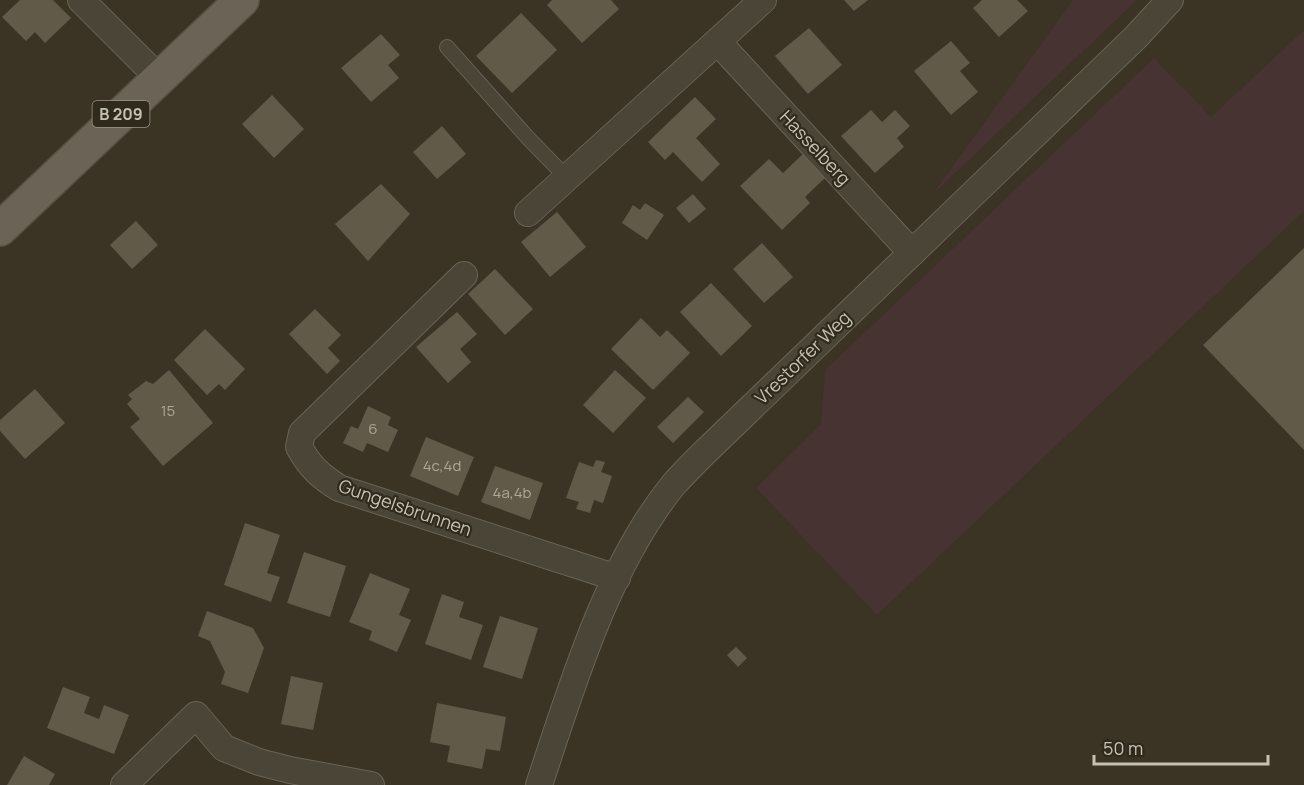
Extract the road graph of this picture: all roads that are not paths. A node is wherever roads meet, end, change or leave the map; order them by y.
1 (81, 0) edge
2 (242, 0) edge
3 (763, 0) edge
4 (1170, 0) edge
5 (718, 42) junction
6 (447, 47) dead end
7 (159, 78) junction
8 (567, 178) junction
9 (528, 213) dead end
10 (0, 229) edge
11 (912, 253) junction
12 (464, 275) dead end
13 (617, 578) junction
14 (124, 785) edge
15 (371, 785) edge
16 (539, 785) edge

1 - 7 street
2 - 7 main road, B 209
3 - 5 street
4 - 11 street, Vrestorfer Weg
5 - 8 street
5 - 11 street, Hasselberg
6 - 8 lane
7 - 10 main road, B 209
8 - 9 street
11 - 13 street, Vrestorfer Weg
12 - 13 street, Gungelsbrunnen
13 - 16 street, Vrestorfer Weg
14 - 15 street

